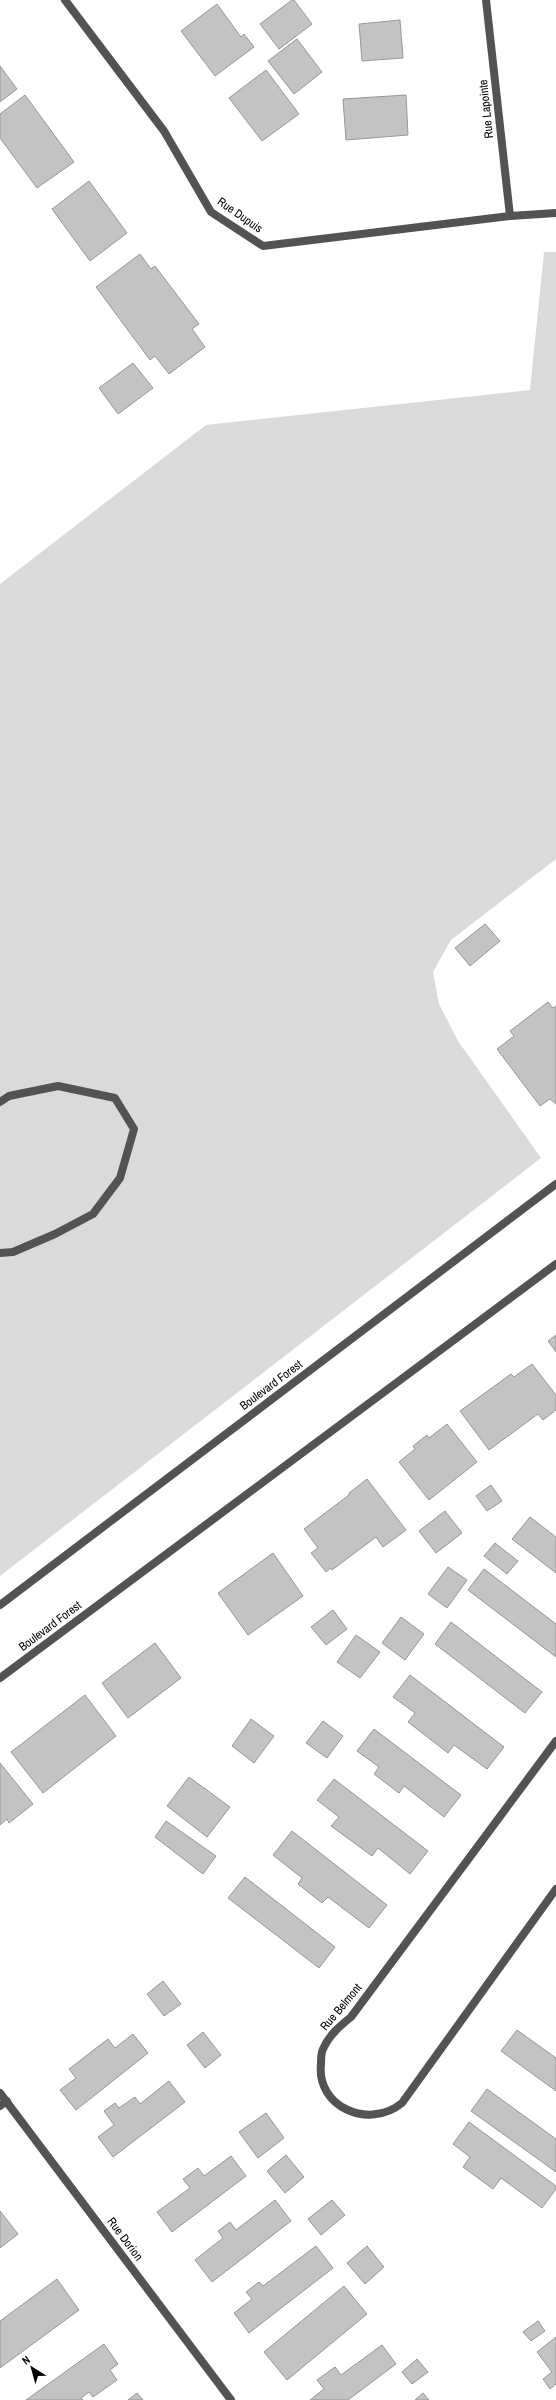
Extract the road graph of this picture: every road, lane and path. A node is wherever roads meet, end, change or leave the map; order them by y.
1 (65, 0) edge
2 (486, 0) edge
3 (556, 213) edge
4 (510, 216) junction
5 (0, 1102) edge
6 (556, 1184) edge
7 (0, 1253) edge
8 (556, 1264) edge
9 (0, 1605) edge
10 (0, 1678) edge
11 (556, 1740) edge
12 (556, 1889) edge
13 (0, 2093) edge
14 (3, 2104) edge
15 (231, 2400) edge

1 - 4 street, Rue Dupuis
2 - 4 street, Rue Lapointe
3 - 4 street, Rue Dupuis
5 - 7 street
6 - 9 street, Boulevard Forest
8 - 10 street, Boulevard Forest
11 - 12 street, Rue Belmont
13 - 14 street, Rue Dorion
14 - 15 street, Rue Dorion

